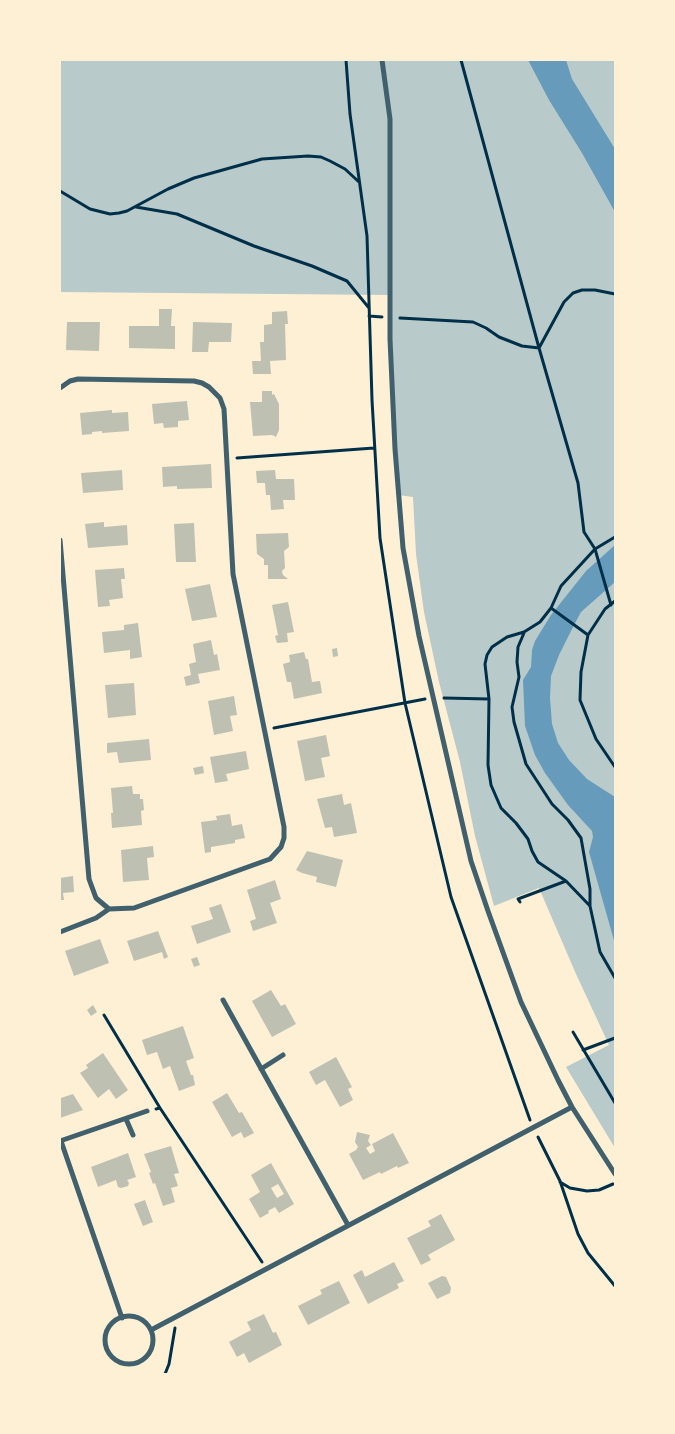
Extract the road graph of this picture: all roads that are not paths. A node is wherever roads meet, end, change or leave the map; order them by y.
1 (382, 60) edge
2 (60, 388) edge
3 (60, 540) edge
4 (62, 601) edge
5 (109, 908) junction
6 (60, 932) edge
7 (223, 1000) dead end
8 (283, 1055) dead end
9 (261, 1069) junction
10 (572, 1108) junction
11 (147, 1111) road end
12 (126, 1119) junction
13 (133, 1135) dead end
14 (60, 1141) edge
15 (615, 1174) edge
16 (348, 1225) junction
17 (122, 1318) junction
18 (150, 1330) junction

1 - 10 street
2 - 5 street
3 - 4 street
4 - 5 street
5 - 6 street
7 - 9 street
8 - 9 street
9 - 16 street
10 - 15 street
10 - 16 street
11 - 12 street
12 - 13 street
12 - 14 street
14 - 17 street
16 - 18 street
17 - 18 street
17 - 18 street

